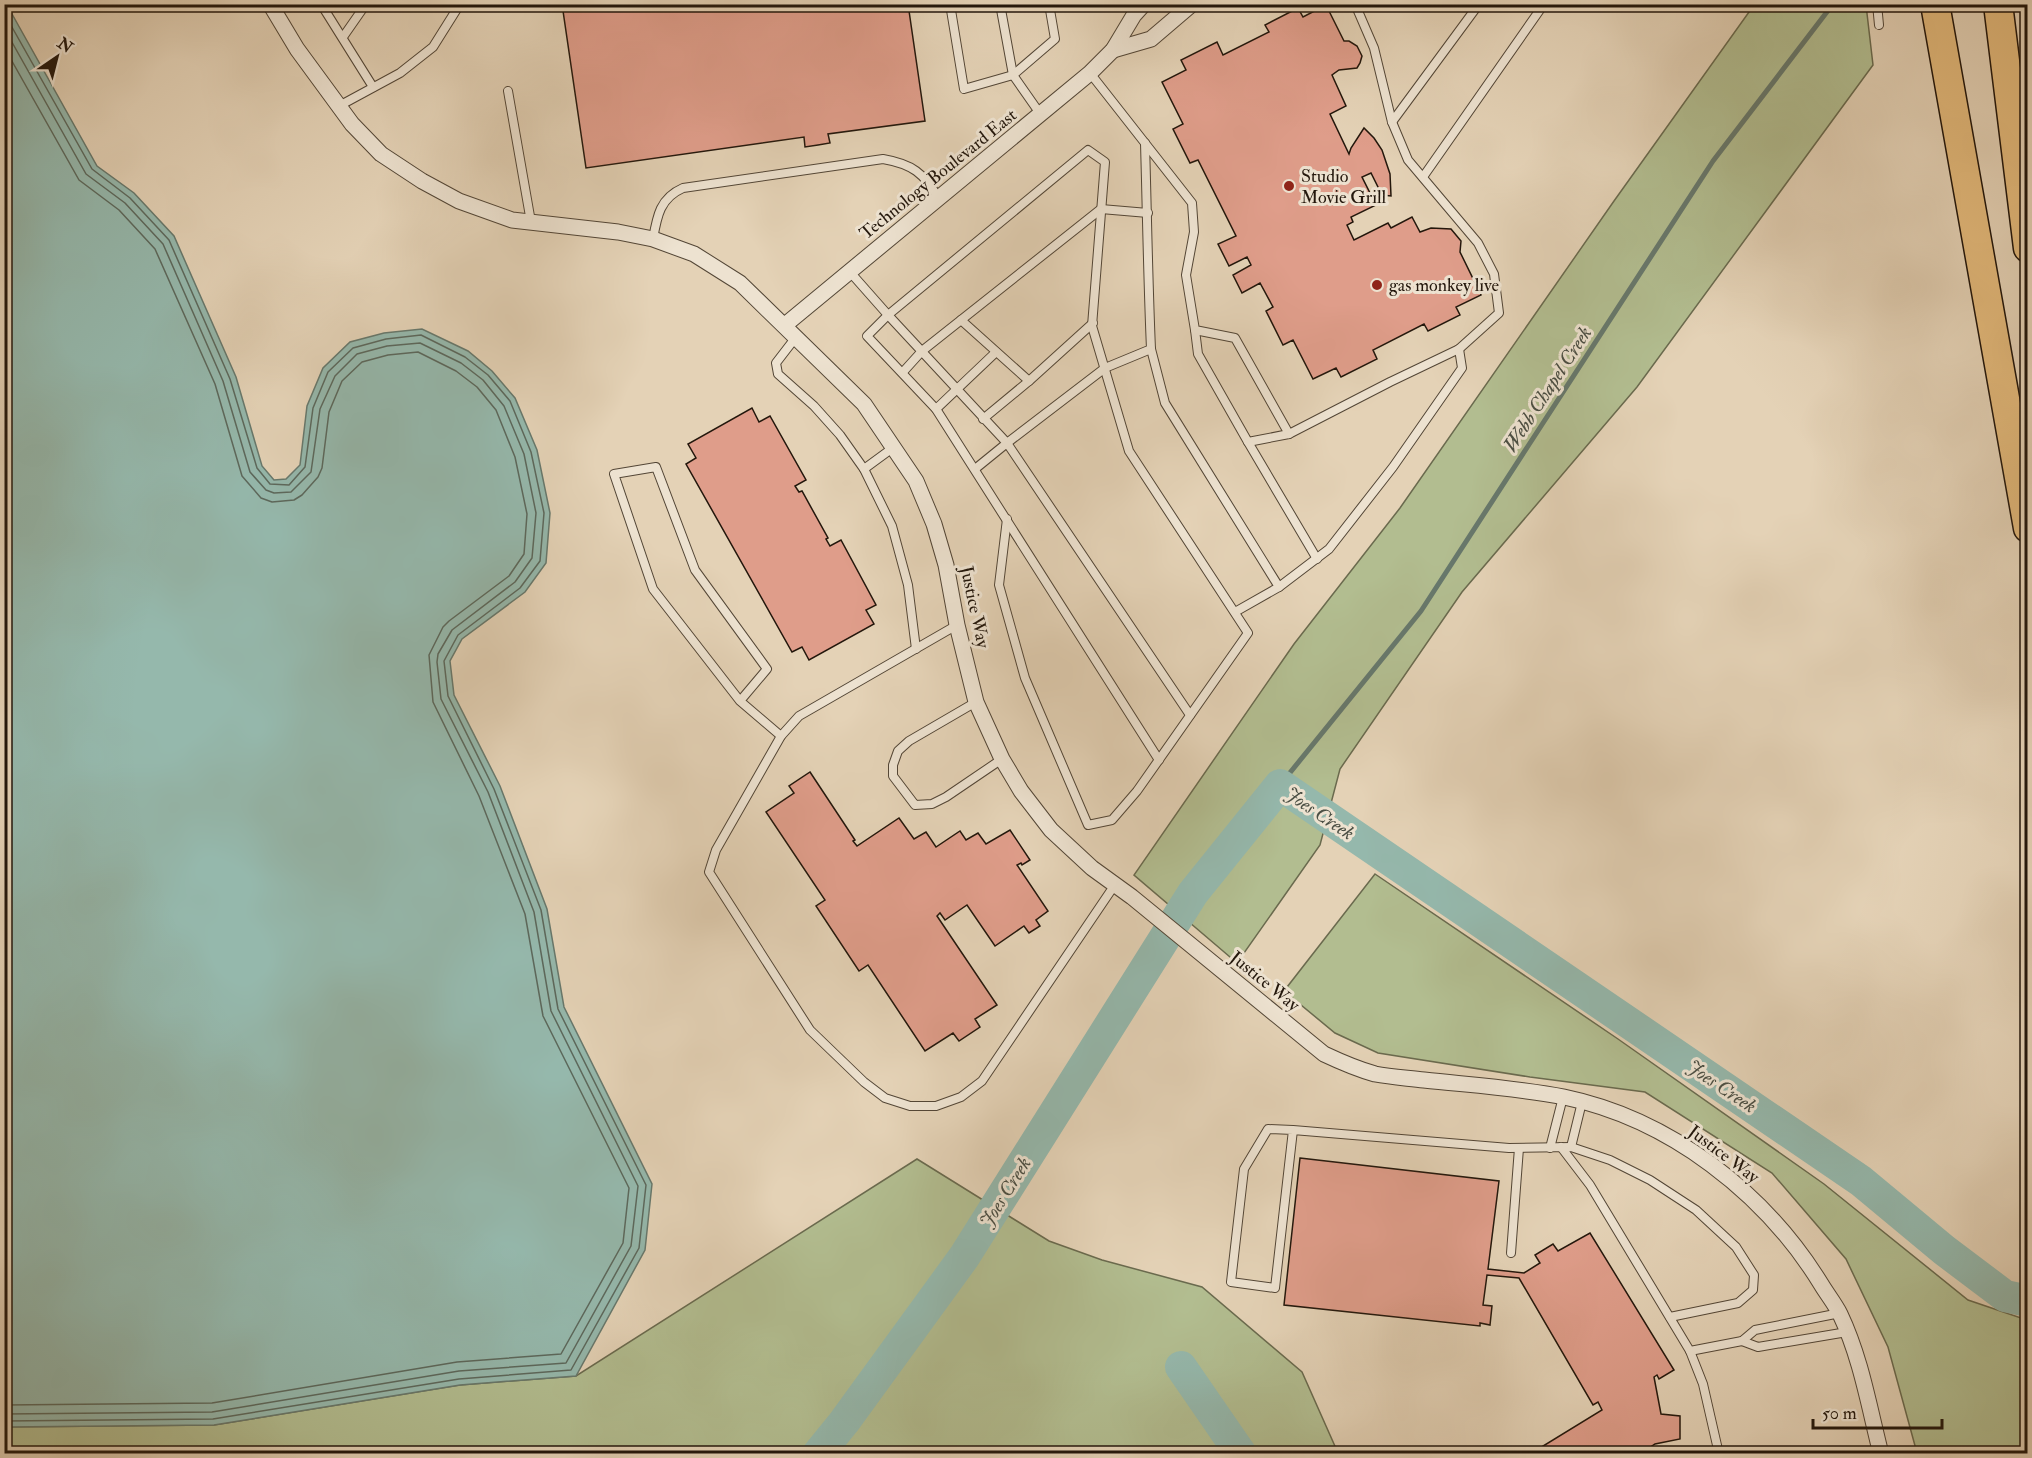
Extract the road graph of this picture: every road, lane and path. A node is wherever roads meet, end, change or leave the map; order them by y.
1 (270, 4) edge
2 (321, 4) edge
3 (366, 4) edge
4 (460, 4) edge
5 (950, 4) edge
6 (1000, 4) edge
7 (1049, 4) edge
8 (1143, 4) edge
9 (1192, 4) edge
10 (1355, 4) edge
11 (1479, 4) edge
12 (1544, 4) edge
13 (1877, 4) edge
14 (1935, 4) edge
15 (1991, 4) edge
16 (1998, 4) edge
17 (1880, 25) dead end
18 (2001, 33) junction
19 (343, 37) junction
20 (1113, 51) junction
21 (1090, 73) junction
22 (1013, 75) junction
23 (373, 87) junction
24 (508, 91) dead end
25 (339, 106) junction
26 (1041, 115) junction
27 (1392, 122) junction
28 (1145, 143) junction
29 (1423, 177) junction
30 (939, 199) junction
31 (1101, 209) junction
32 (1148, 213) junction
33 (532, 224) junction
34 (653, 240) junction
35 (2028, 248) edge
36 (850, 272) junction
37 (888, 315) junction
38 (961, 320) junction
39 (1093, 323) junction
40 (785, 326) junction
41 (1195, 330) junction
42 (796, 337) junction
43 (1151, 349) junction
44 (1459, 349) junction
45 (922, 351) junction
46 (996, 352) junction
47 (1105, 368) junction
48 (903, 372) junction
49 (1029, 381) junction
50 (957, 388) junction
51 (936, 409) junction
52 (983, 419) junction
53 (1289, 434) junction
54 (1248, 442) junction
55 (1007, 443) junction
56 (894, 447) junction
57 (864, 469) junction
58 (975, 470) junction
59 (1007, 519) junction
60 (2028, 528) edge
61 (1317, 559) junction
62 (1279, 587) junction
63 (1235, 612) junction
64 (957, 624) junction
65 (916, 649) junction
66 (740, 701) junction
67 (976, 702) junction
68 (1191, 715) junction
69 (781, 736) junction
70 (1002, 759) junction
71 (1159, 760) junction
72 (1114, 886) junction
73 (1563, 1097) junction
74 (1582, 1102) junction
75 (1293, 1130) junction
76 (1561, 1147) junction
77 (1570, 1147) junction
78 (1520, 1148) junction
79 (1550, 1148) junction
80 (1511, 1253) dead end
81 (1840, 1313) junction
82 (1670, 1317) junction
83 (1847, 1332) junction
84 (1742, 1341) junction
85 (1690, 1351) junction
86 (1719, 1454) edge
87 (1881, 1454) edge

1 - 25 street, Justice Way
2 - 19 lane
3 - 19 lane
4 - 23 lane
5 - 22 lane
6 - 22 lane
7 - 22 lane
8 - 20 street, Technology Boulevard East
9 - 20 street, Technology Boulevard East
10 - 27 lane
11 - 27 lane
12 - 29 lane
13 - 17 lane
14 - 60 highway
15 - 18 highway
16 - 18 highway
18 - 35 highway
19 - 23 lane
20 - 21 street, Technology Boulevard East
21 - 26 street, Technology Boulevard East
21 - 28 lane
22 - 26 lane
23 - 25 lane
24 - 33 lane
25 - 33 street, Justice Way
26 - 30 street, Technology Boulevard East
27 - 29 lane
28 - 32 lane
28 - 41 lane
29 - 44 lane
30 - 34 lane
30 - 36 street, Technology Boulevard East
31 - 32 lane
31 - 37 lane
31 - 38 lane
31 - 39 lane
32 - 43 lane
33 - 34 street, Justice Way
34 - 40 street, Justice Way
36 - 37 lane
36 - 40 street, Technology Boulevard East
37 - 45 lane
37 - 48 lane
38 - 45 lane
38 - 46 lane
39 - 47 lane
39 - 49 lane
40 - 42 street, Justice Way
41 - 53 lane
41 - 54 lane
42 - 56 street, Justice Way
42 - 57 lane
43 - 47 lane
43 - 62 lane
44 - 53 lane
44 - 61 lane
45 - 48 lane
45 - 50 lane
46 - 49 lane
46 - 50 lane
47 - 55 lane
47 - 63 lane
48 - 51 lane
49 - 52 lane
50 - 51 lane
50 - 52 lane
51 - 58 lane
52 - 55 lane
53 - 54 lane
54 - 61 lane
55 - 58 lane
55 - 68 lane
56 - 57 lane
56 - 64 street, Justice Way
57 - 65 lane
58 - 59 lane
59 - 71 lane
59 - 71 lane
61 - 62 lane
62 - 63 lane
63 - 68 lane
64 - 65 lane
64 - 67 street, Justice Way
65 - 69 lane
66 - 66 lane
66 - 69 lane
67 - 70 street, Justice Way
67 - 70 lane
68 - 71 lane
69 - 72 lane
70 - 72 street, Justice Way
72 - 73 street, Justice Way
73 - 74 street, Justice Way
73 - 79 lane
74 - 77 lane
74 - 81 street, Justice Way
75 - 75 lane
75 - 78 lane
76 - 77 lane
76 - 79 lane
76 - 82 lane
77 - 82 lane
78 - 79 lane
78 - 80 lane
81 - 83 street, Justice Way
81 - 84 lane
82 - 85 lane
83 - 84 lane
83 - 87 street, Justice Way
84 - 85 lane
85 - 86 lane

